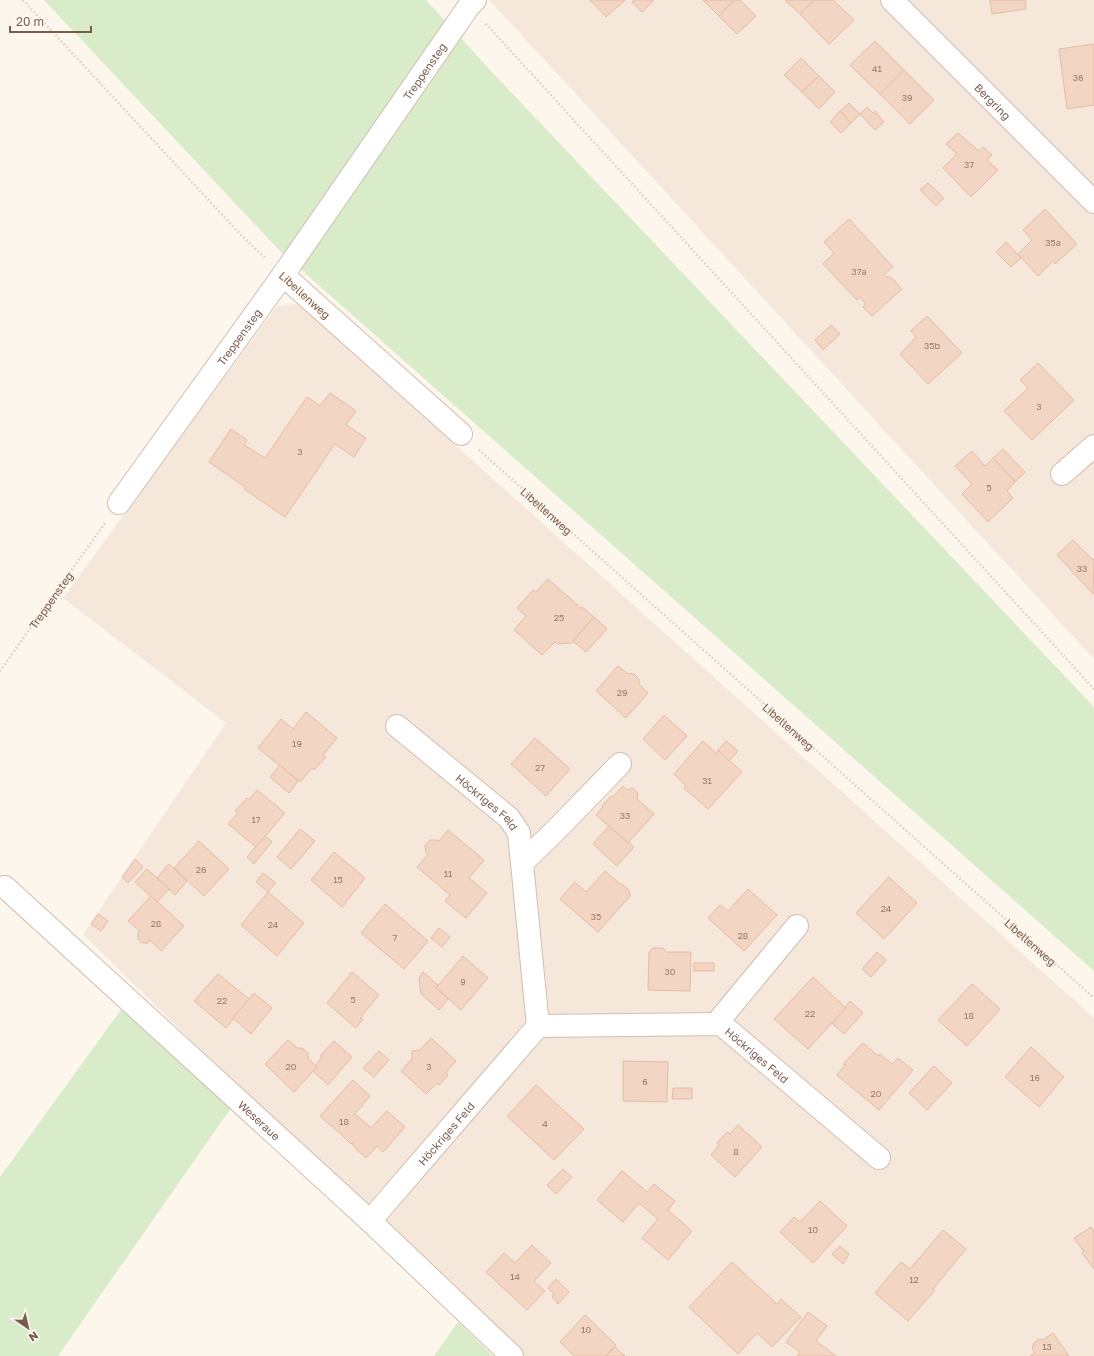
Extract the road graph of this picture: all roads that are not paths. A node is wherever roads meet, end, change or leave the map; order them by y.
1 (892, 0) edge
2 (472, 3) edge
3 (1094, 202) edge
4 (283, 275) junction
5 (461, 434) road end
6 (1094, 446) edge
7 (1062, 474) dead end
8 (119, 502) road end
9 (397, 726) dead end
10 (620, 764) dead end
11 (522, 863) junction
12 (5, 887) dead end
13 (797, 926) dead end
14 (716, 1024) junction
15 (538, 1026) junction
16 (879, 1158) dead end
17 (370, 1222) junction
18 (512, 1356) edge

1 - 3 street, Bergring
2 - 4 street, Treppensteg
4 - 5 street, Libellenweg
4 - 8 street, Treppensteg
6 - 7 street
9 - 11 street, Höckriges Feld
10 - 11 street
11 - 15 street, Höckriges Feld
12 - 17 street, Weseraue
13 - 14 street
14 - 15 street, Höckriges Feld
14 - 16 street, Höckriges Feld
15 - 17 street, Höckriges Feld
17 - 18 street, Weseraue

